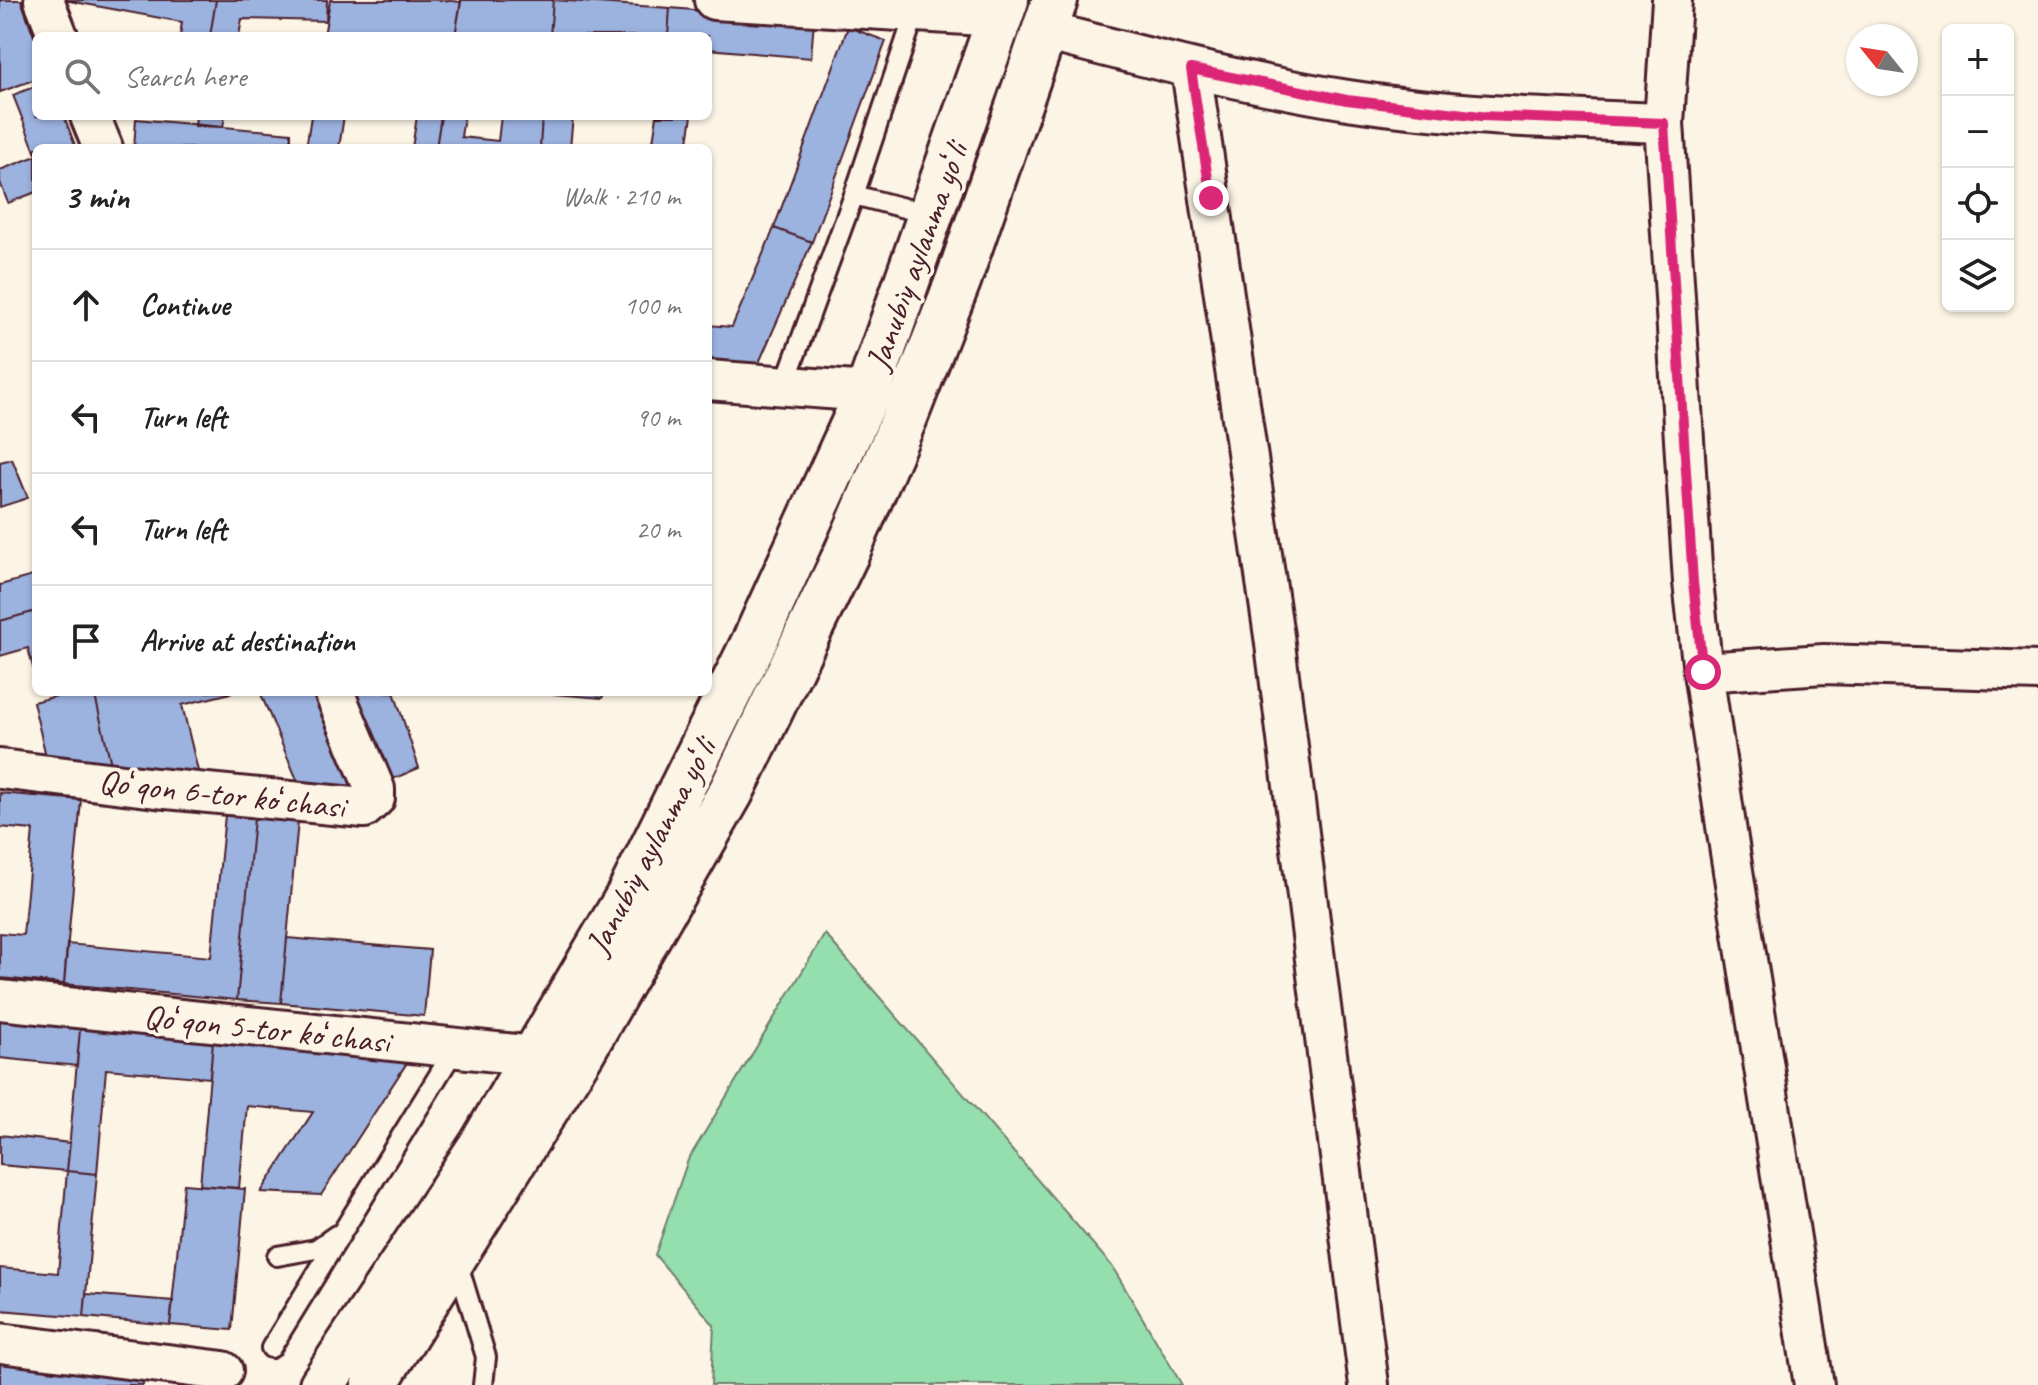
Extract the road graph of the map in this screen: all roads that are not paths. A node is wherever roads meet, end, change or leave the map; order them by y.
1 (44, 0) edge
2 (714, 0) edge
3 (1672, 0) edge
4 (1003, 9) edge
5 (915, 13) junction
6 (1050, 16) edge
7 (56, 32) edge
8 (1191, 69) junction
9 (92, 120) edge
10 (1664, 123) junction
11 (101, 144) edge
12 (854, 195) junction
13 (931, 215) junction
14 (712, 380) edge
15 (784, 386) junction
16 (868, 392) junction
17 (2038, 671) edge
18 (1703, 672) junction
19 (336, 696) edge
20 (0, 769) edge
21 (0, 1000) edge
22 (456, 1047) junction
23 (535, 1056) junction
24 (344, 1229) junction
25 (277, 1256) dead end
26 (455, 1256) junction
27 (0, 1343) edge
28 (271, 1348) dead end
29 (223, 1371) dead end
30 (322, 1385) edge
31 (374, 1385) edge
32 (483, 1385) edge
33 (1369, 1385) edge
34 (1814, 1385) edge

1 - 7 street
2 - 5 street
3 - 10 street
4 - 5 street
4 - 13 highway, Janubiy aylanma yoʻli
5 - 12 lane
6 - 8 street
6 - 26 highway, Janubiy aylanma yoʻli
8 - 10 street
8 - 33 street
9 - 11 street
10 - 18 street
12 - 13 lane
12 - 15 lane
13 - 16 highway, Janubiy aylanma yoʻli
14 - 15 street
15 - 16 street
16 - 23 highway, Janubiy aylanma yoʻli
17 - 18 street
18 - 34 street
19 - 20 street, Qoʻqon 6-tor koʻchasi
21 - 22 street, Qoʻqon 5-tor koʻchasi
22 - 23 street, Qoʻqon 5-tor koʻchasi
22 - 24 lane
23 - 30 highway, Janubiy aylanma yoʻli
24 - 25 lane
24 - 28 lane
26 - 31 highway, Janubiy aylanma yoʻli
26 - 32 lane
27 - 29 street

